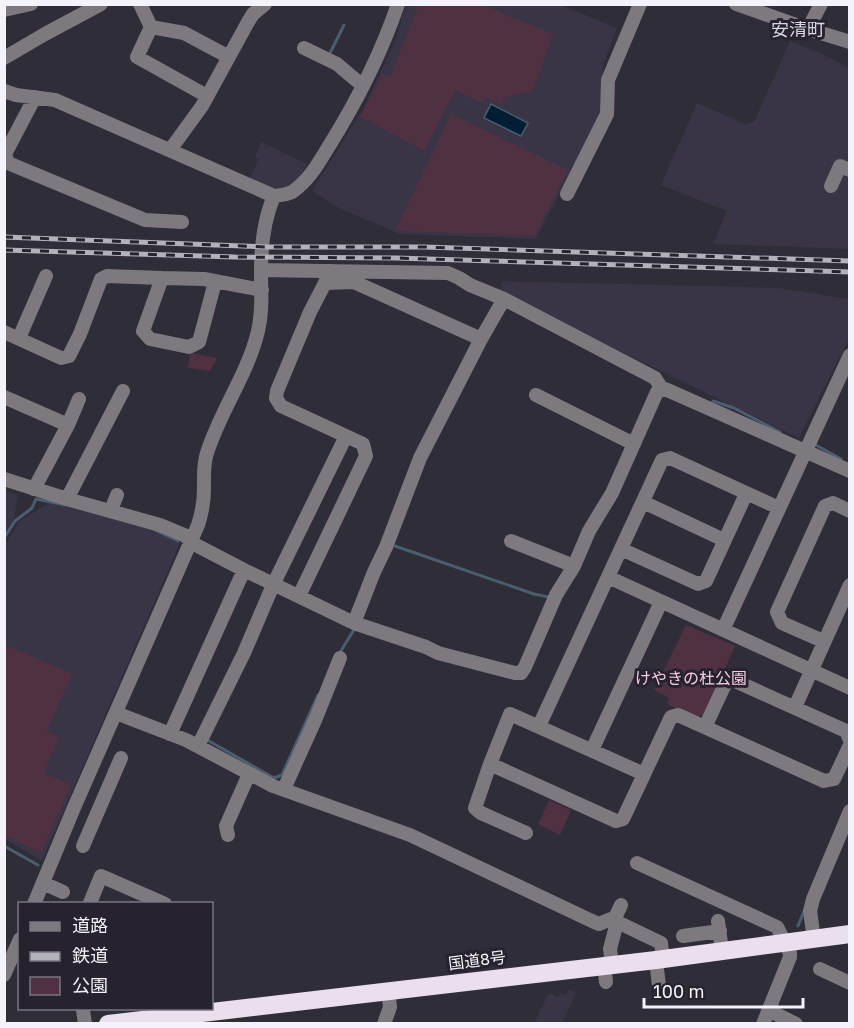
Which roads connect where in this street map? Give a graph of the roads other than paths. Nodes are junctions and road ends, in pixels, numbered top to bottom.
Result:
1 (31, 4) edge
2 (101, 4) edge
3 (140, 4) edge
4 (265, 4) edge
5 (398, 4) edge
6 (640, 4) edge
7 (736, 4) edge
8 (822, 4) edge
9 (4, 10) edge
10 (151, 27) junction
11 (808, 29) junction
12 (849, 42) edge
13 (304, 48) dead end
14 (229, 57) junction
15 (4, 58) edge
16 (363, 86) junction
17 (4, 91) edge
18 (207, 96) junction
19 (34, 97) junction
20 (170, 150) junction
21 (849, 170) edge
22 (831, 186) dead end
23 (567, 194) dead end
24 (274, 196) junction
25 (182, 222) dead end
26 (261, 270) junction
27 (46, 276) dead end
28 (327, 277) junction
29 (162, 278) junction
30 (214, 282) junction
31 (262, 290) junction
32 (504, 299) junction
33 (4, 332) edge
34 (19, 338) junction
35 (481, 339) junction
36 (849, 355) edge
37 (662, 389) junction
38 (123, 391) dead end
39 (536, 395) dead end
40 (4, 397) edge
41 (79, 399) dead end
42 (68, 425) junction
43 (346, 436) junction
44 (634, 444) junction
45 (805, 450) junction
46 (849, 471) edge
47 (4, 479) edge
48 (34, 489) junction
49 (746, 494) junction
50 (117, 495) dead end
51 (67, 499) junction
52 (643, 502) junction
53 (779, 508) junction
54 (111, 510) junction
55 (849, 511) edge
56 (724, 540) junction
57 (191, 541) junction
58 (511, 541) dead end
59 (621, 549) junction
60 (574, 566) junction
61 (244, 570) junction
62 (608, 578) junction
63 (273, 585) junction
64 (849, 585) edge
65 (298, 596) junction
66 (661, 602) junction
67 (354, 623) junction
68 (723, 630) junction
69 (824, 641) junction
70 (340, 658) dead end
71 (811, 670) junction
72 (849, 688) edge
73 (795, 707) junction
74 (116, 713) junction
75 (539, 726) junction
76 (705, 726) junction
77 (170, 734) junction
78 (849, 743) edge
79 (198, 746) junction
80 (592, 750) junction
81 (121, 758) dead end
82 (490, 764) junction
83 (249, 774) junction
84 (644, 774) junction
85 (286, 792) junction
86 (849, 811) edge
87 (71, 816) junction
88 (92, 826) junction
89 (526, 833) dead end
90 (228, 834) dead end
91 (83, 846) dead end
92 (637, 863) dead end
93 (43, 883) junction
94 (63, 892) dead end
95 (34, 902) edge
96 (90, 902) edge
97 (163, 902) edge
98 (621, 905) dead end
99 (616, 921) junction
100 (849, 934) edge
101 (683, 936) dead end
102 (813, 939) junction
103 (785, 942) junction
104 (14, 949) edge
105 (722, 951) junction
106 (659, 959) junction
107 (820, 969) dead end
108 (607, 971) junction
109 (4, 975) edge
110 (849, 984) edge
111 (659, 986) dead end
112 (388, 990) junction
113 (765, 1006) junction
114 (213, 1009) edge
115 (196, 1011) edge
116 (108, 1023) edge
117 (384, 1023) edge
118 (763, 1023) edge
119 (796, 1023) edge

1 - 9 street
2 - 15 street
3 - 10 street
4 - 14 street
5 - 16 street
6 - 23 street
7 - 11 street
8 - 11 street
10 - 14 street
10 - 18 street
11 - 12 street
13 - 16 street
14 - 18 street
16 - 24 street
17 - 19 street
18 - 20 street
19 - 20 street
19 - 25 street
20 - 24 street
21 - 22 street
24 - 26 street
26 - 28 street
26 - 31 street
27 - 34 street
28 - 32 street
28 - 35 street
28 - 43 street
29 - 30 street
29 - 30 street
29 - 34 street
30 - 31 street
31 - 57 street
32 - 35 street
32 - 37 street
33 - 34 street
35 - 67 street
36 - 45 street
37 - 44 street
37 - 45 street
38 - 51 street
39 - 44 street
40 - 42 street
41 - 42 street
42 - 48 street
43 - 63 street
43 - 65 street
44 - 60 street
45 - 46 street
45 - 53 street
47 - 48 street
48 - 51 street
49 - 52 street
49 - 53 street
49 - 56 street
50 - 54 street
51 - 54 street
52 - 56 street
52 - 59 street
53 - 68 street
54 - 57 street
55 - 69 street
56 - 59 street
57 - 61 street
57 - 74 street
58 - 60 street
59 - 62 street
60 - 67 street
61 - 63 street
61 - 77 street
62 - 66 street
62 - 75 street
63 - 65 street
63 - 79 street
64 - 69 street
65 - 67 street
66 - 68 street
66 - 80 street
68 - 71 street
69 - 71 street
70 - 85 street
71 - 72 street
71 - 73 street
73 - 76 street
73 - 78 street
74 - 77 street
74 - 87 street
75 - 80 street
75 - 82 street
76 - 78 street
76 - 84 street
77 - 79 street
79 - 83 street
80 - 84 street
81 - 88 street
82 - 84 street
82 - 89 street
83 - 85 street
83 - 90 street
85 - 99 street
86 - 102 street
87 - 88 street
87 - 93 street
88 - 91 street
92 - 103 street
93 - 94 street
93 - 95 street
96 - 97 street
98 - 99 street
99 - 106 street
99 - 108 street
100 - 102 highway, 国道8号
101 - 105 street
102 - 103 highway, 国道8号
103 - 105 highway, 国道8号
103 - 113 street
104 - 109 street
105 - 106 highway, 国道8号
106 - 108 highway, 国道8号
106 - 111 street
107 - 110 street
108 - 112 highway, 国道8号
112 - 114 highway, 国道8号
112 - 117 street
113 - 118 street
113 - 119 street
115 - 116 highway, 国道8号

